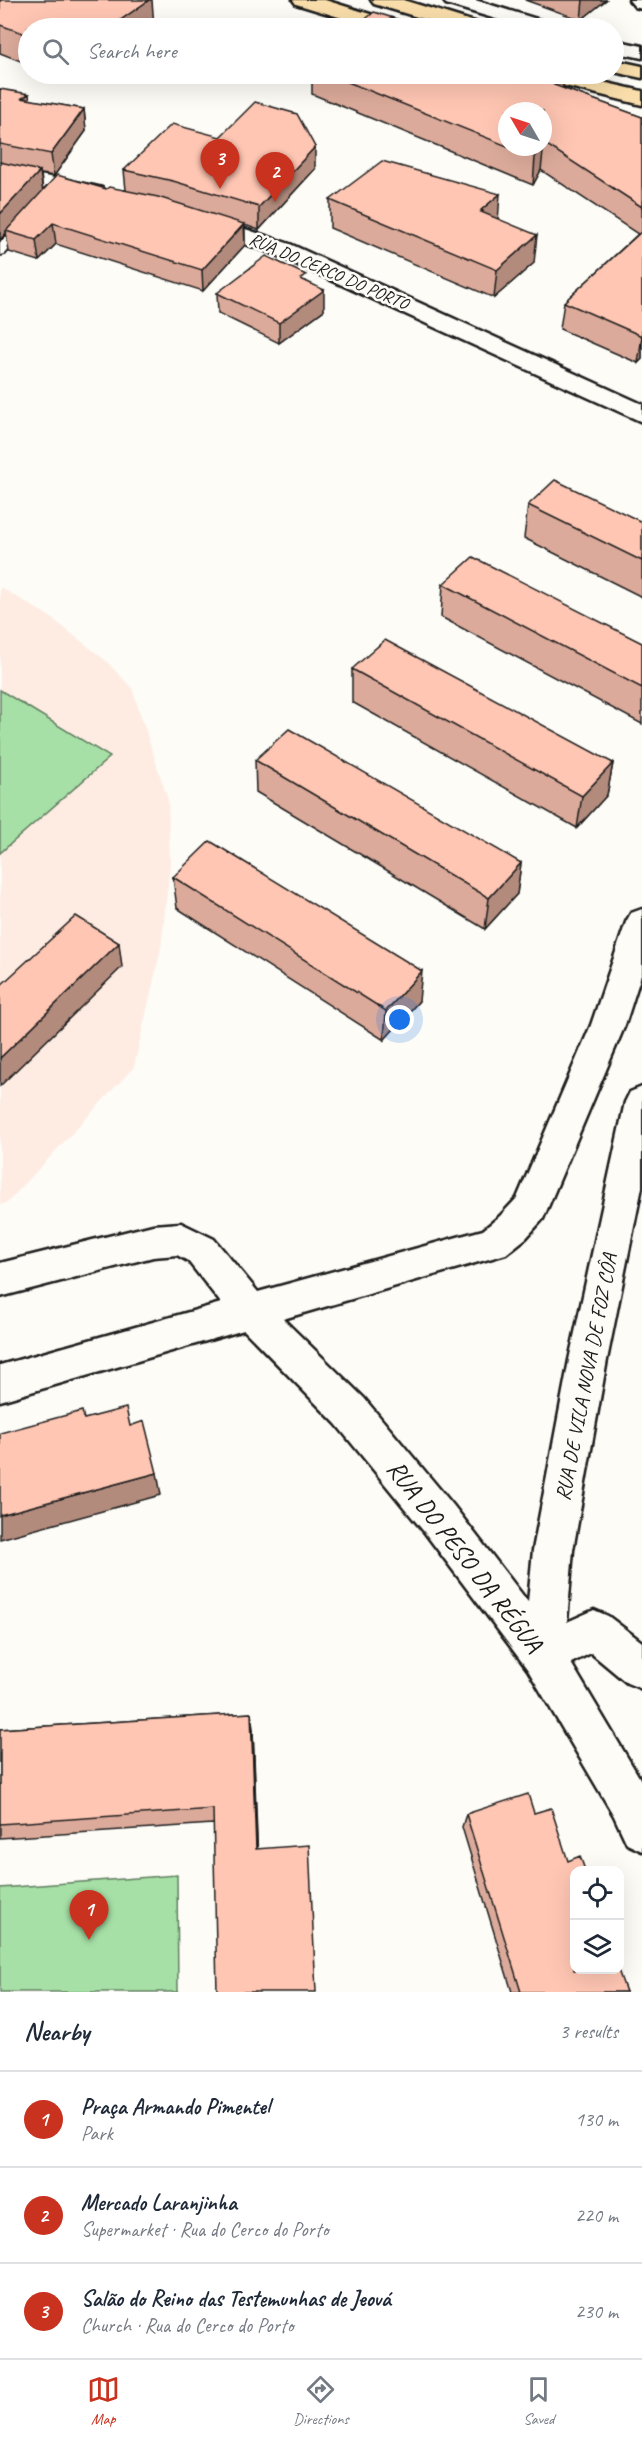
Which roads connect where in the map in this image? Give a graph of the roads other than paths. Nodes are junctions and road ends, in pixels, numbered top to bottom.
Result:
1 (303, 0) edge
2 (381, 0) edge
3 (453, 0) edge
4 (362, 18) edge
5 (441, 18) edge
6 (513, 18) edge
7 (624, 48) edge
8 (642, 52) edge
9 (624, 68) edge
10 (642, 72) edge
11 (549, 84) edge
12 (568, 84) edge
13 (642, 98) edge
14 (612, 113) edge
15 (0, 174) edge
16 (115, 197) edge
17 (177, 213) edge
18 (29, 218) edge
19 (0, 251) edge
20 (642, 414) edge
21 (642, 922) edge
22 (642, 1102) edge
23 (0, 1280) edge
24 (251, 1312) junction
25 (0, 1383) edge
26 (543, 1655) junction
27 (642, 1668) edge
28 (642, 1829) edge

1 - 4 main road
2 - 5 main road
3 - 6 street
7 - 8 street
9 - 10 main road
11 - 14 main road
12 - 13 main road
15 - 16 street
17 - 20 street, RUA DO CERCO DO PORTO
18 - 19 lane
21 - 24 street
22 - 26 street, RUA DE VILA NOVA DE FOZ CÔA
23 - 24 street, RUA DO PESO DA RÉGUA
24 - 25 street
24 - 26 street, RUA DO PESO DA RÉGUA
26 - 27 street
26 - 28 street, RUA DO PESO DA RÉGUA

